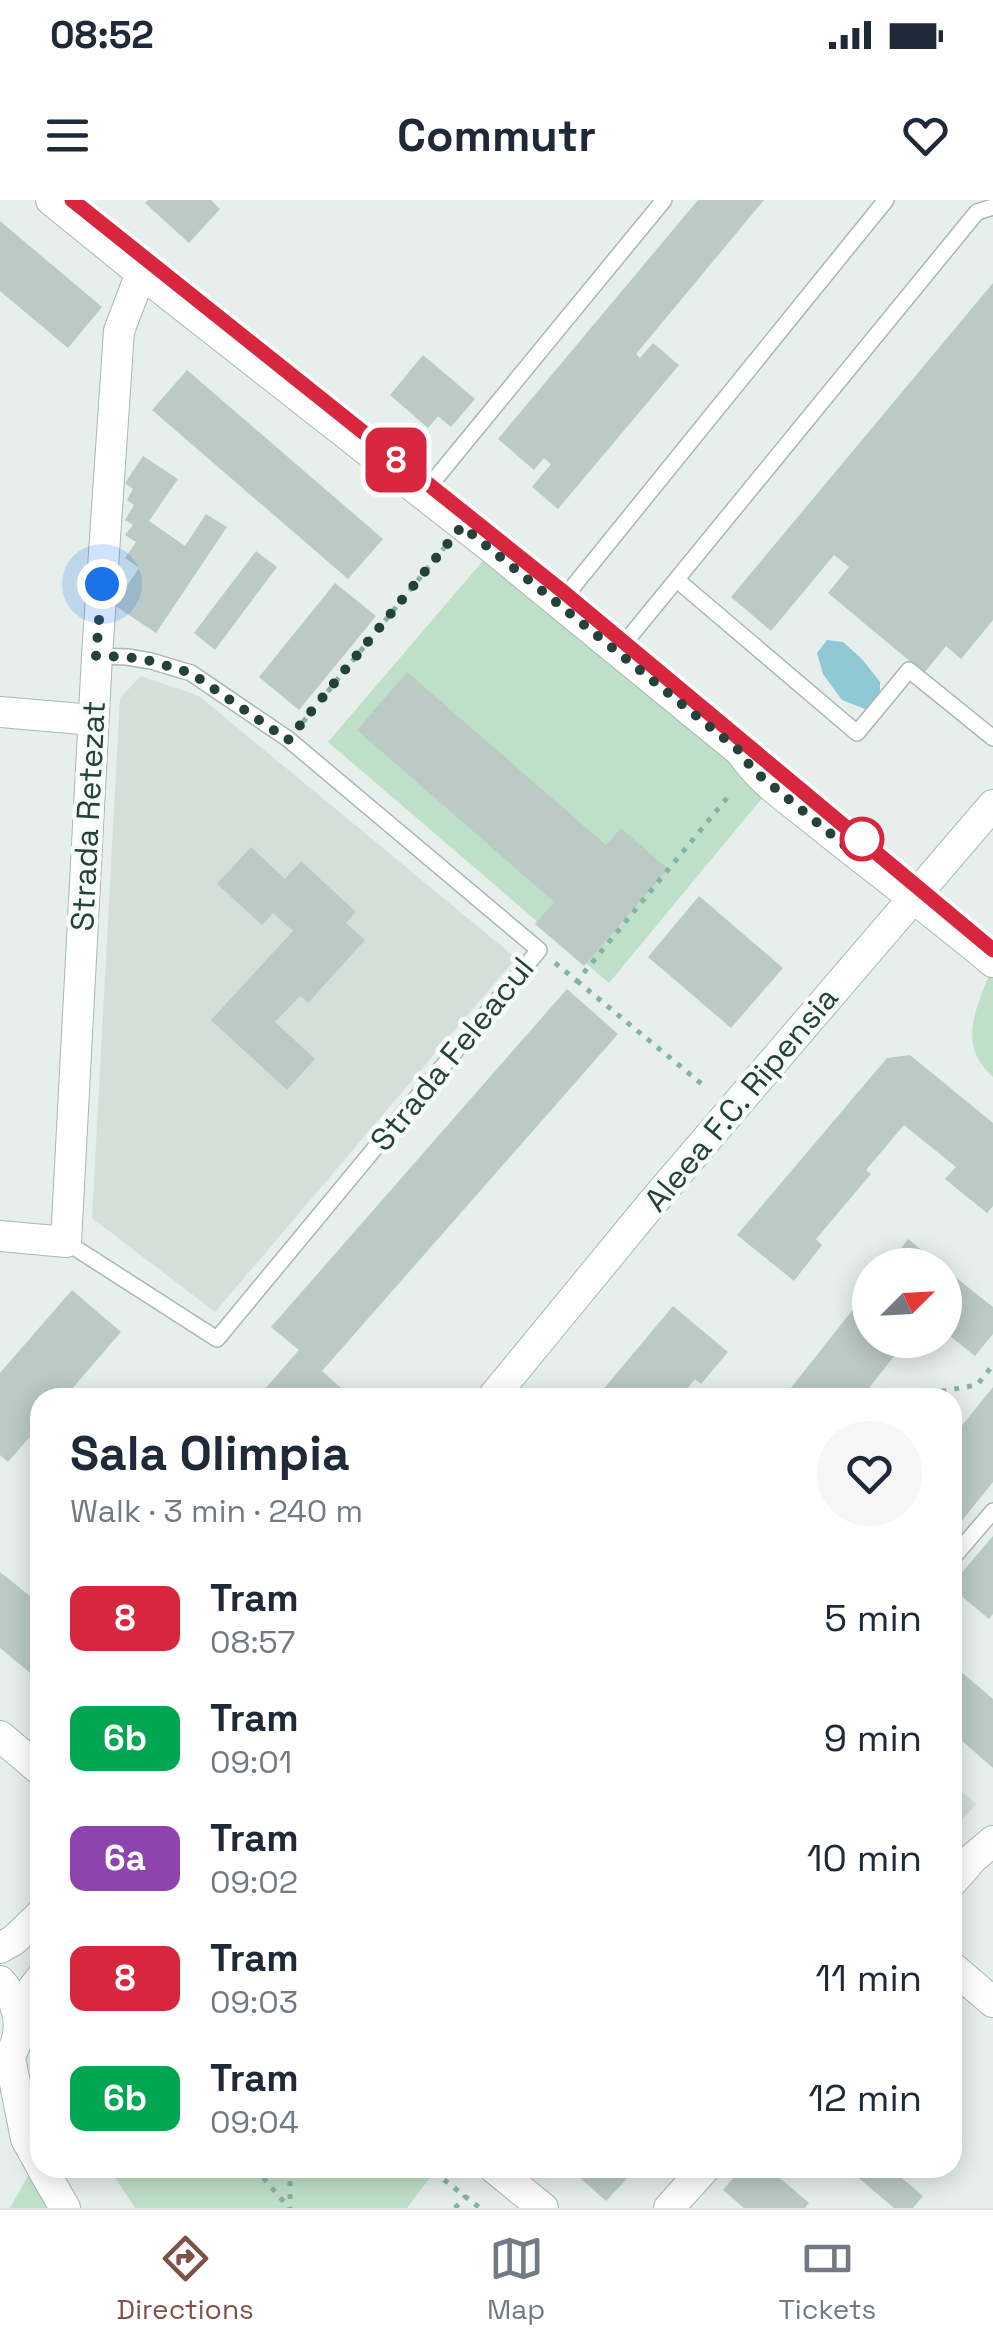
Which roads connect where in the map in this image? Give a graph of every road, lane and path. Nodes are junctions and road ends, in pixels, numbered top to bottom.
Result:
1 (51, 200) edge
2 (664, 200) edge
3 (886, 200) edge
4 (993, 207) edge
5 (141, 274) junction
6 (422, 494) junction
7 (462, 526) junction
8 (676, 580) junction
9 (559, 604) junction
10 (618, 652) junction
11 (96, 656) junction
12 (0, 712) edge
13 (93, 720) junction
14 (993, 738) edge
15 (288, 740) junction
16 (731, 792) dead end
17 (993, 805) edge
18 (913, 898) junction
19 (538, 950) junction
20 (993, 962) edge
21 (577, 981) junction
22 (703, 1084) dead end
23 (0, 1236) edge
24 (66, 1242) junction
25 (993, 1365) edge
26 (500, 1388) edge
27 (959, 1388) edge
28 (993, 1511) edge
29 (962, 1547) edge
30 (0, 1736) edge
31 (30, 1762) edge
32 (993, 1841) edge
33 (962, 1871) edge
34 (30, 1925) edge
35 (0, 1948) edge
36 (962, 1976) edge
37 (0, 1981) edge
38 (30, 1992) edge
39 (993, 2002) edge
40 (18, 2008) junction
41 (5, 2063) edge
42 (0, 2119) edge
43 (30, 2139) edge
44 (30, 2151) edge
45 (48, 2178) edge
46 (263, 2178) edge
47 (290, 2178) edge
48 (442, 2178) edge
49 (506, 2178) edge
50 (692, 2178) edge
51 (466, 2196) junction
52 (66, 2208) edge
53 (290, 2208) edge
54 (455, 2208) edge
55 (480, 2208) edge
56 (542, 2208) edge
57 (669, 2208) edge

1 - 5 street
2 - 6 lane
3 - 9 lane
4 - 8 lane
5 - 6 street
5 - 11 street, Strada Retezat
6 - 7 street
7 - 9 street
7 - 15 path
8 - 10 lane
8 - 14 lane
9 - 10 street
10 - 18 street
11 - 13 street, Strada Retezat
11 - 15 lane, Strada Feleacul
12 - 13 street
13 - 24 street, Strada Retezat
15 - 19 lane, Strada Feleacul
16 - 21 path
17 - 18 street, Aleea F.C. Ripensia
18 - 20 street
18 - 26 street, Aleea F.C. Ripensia
19 - 21 path
19 - 24 lane, Strada Feleacul
21 - 22 path
23 - 24 street, Strada Feleacul
25 - 27 path
28 - 29 lane
30 - 31 street
32 - 33 street
34 - 35 street
36 - 39 street
37 - 40 street
38 - 40 street
40 - 41 street
41 - 43 street
42 - 44 street
45 - 52 street
46 - 53 path
47 - 53 path
48 - 51 path
49 - 56 street
50 - 57 street
51 - 54 path
51 - 55 path

